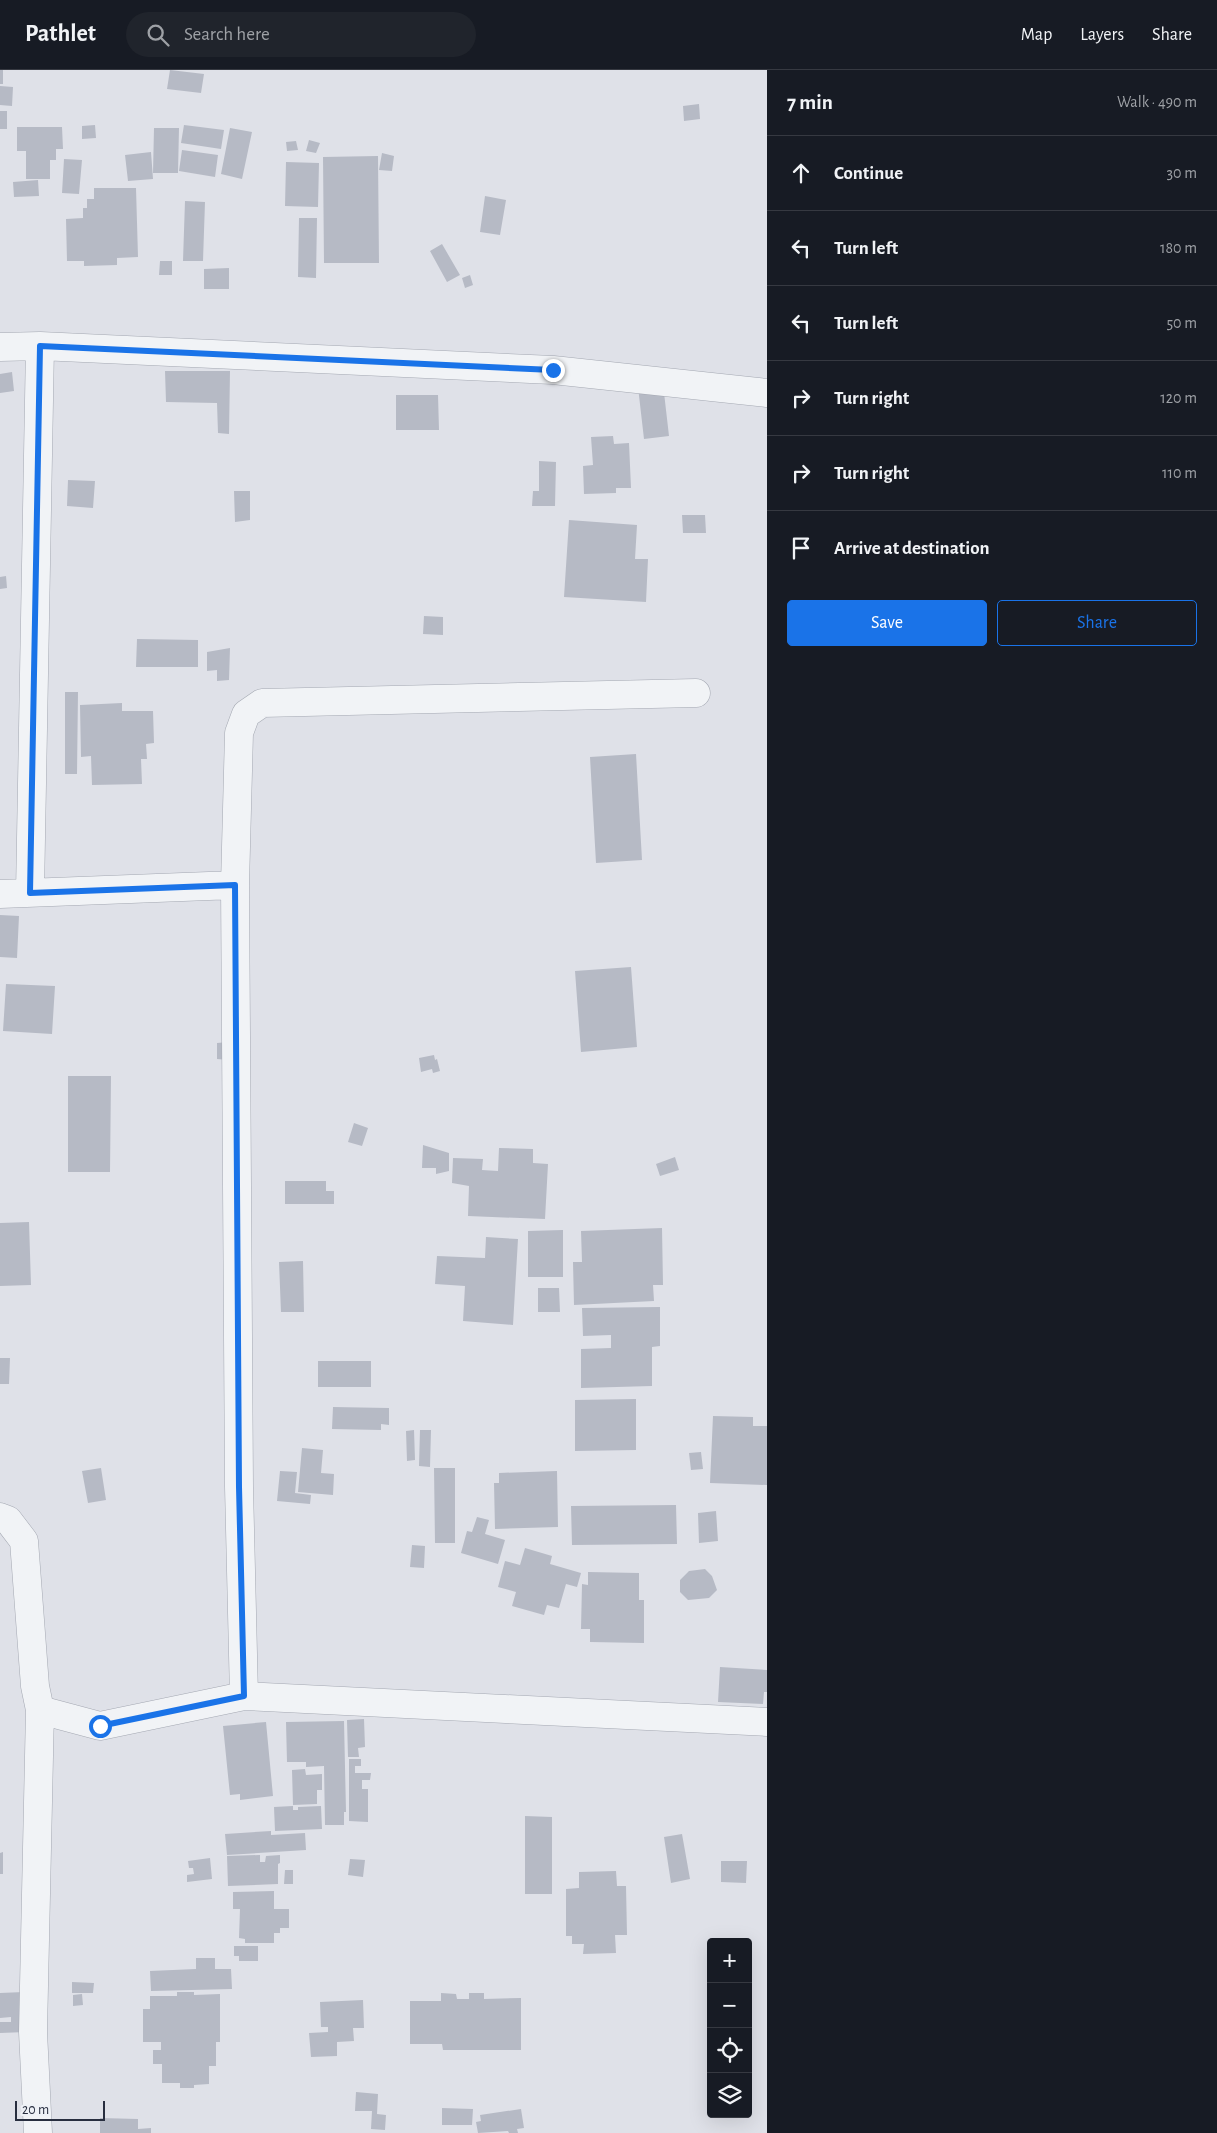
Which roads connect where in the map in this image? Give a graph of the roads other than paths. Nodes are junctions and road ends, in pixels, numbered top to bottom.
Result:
1 (40, 346) junction
2 (0, 347) edge
3 (767, 393) edge
4 (696, 693) dead end
5 (235, 885) junction
6 (30, 893) junction
7 (0, 894) edge
8 (0, 1517) edge
9 (244, 1696) junction
10 (40, 1710) junction
11 (767, 1722) edge
12 (38, 2133) edge

1 - 2 street
1 - 3 street
1 - 6 street
4 - 5 street
5 - 6 street
5 - 9 street
6 - 7 street
8 - 10 street
9 - 10 street
9 - 11 street
10 - 12 street

